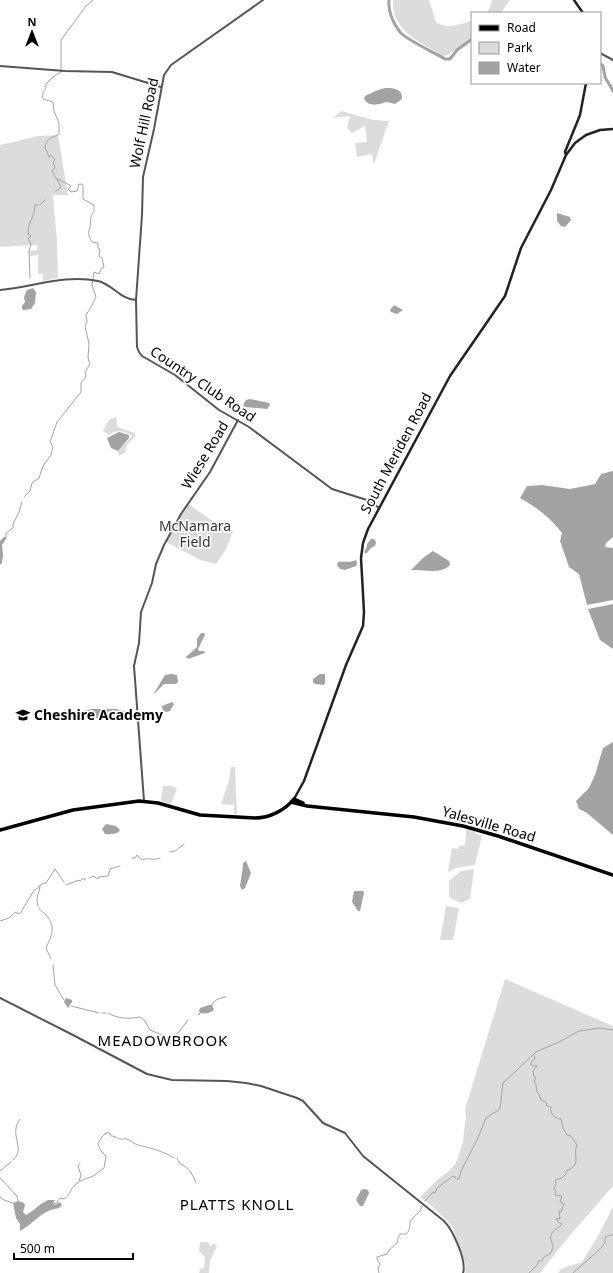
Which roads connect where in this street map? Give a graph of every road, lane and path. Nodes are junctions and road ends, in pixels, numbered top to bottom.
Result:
1 (264, 0) edge
2 (574, 0) edge
3 (582, 12) edge
4 (601, 54) edge
5 (613, 60) edge
6 (0, 66) edge
7 (586, 84) edge
8 (161, 87) junction
9 (613, 128) edge
10 (566, 155) junction
11 (0, 290) edge
12 (136, 300) junction
13 (238, 420) junction
14 (379, 508) junction
15 (144, 801) junction
16 (293, 801) junction
17 (0, 830) edge
18 (613, 875) edge
19 (0, 998) edge
20 (463, 1273) edge

1 - 8 street, Wolf Hill Road
2 - 3 main road
4 - 5 street
6 - 8 street
7 - 10 main road
8 - 12 street, Wolf Hill Road
9 - 10 main road, South Meriden Road
10 - 14 main road, South Meriden Road
11 - 12 street
12 - 13 street, Country Club Road
13 - 14 street, Country Club Road
13 - 15 street, Wiese Road
14 - 16 main road, South Meriden Road
15 - 16 main road, South Meriden Road
15 - 17 main road
16 - 18 main road, Yalesville Road
19 - 20 street

